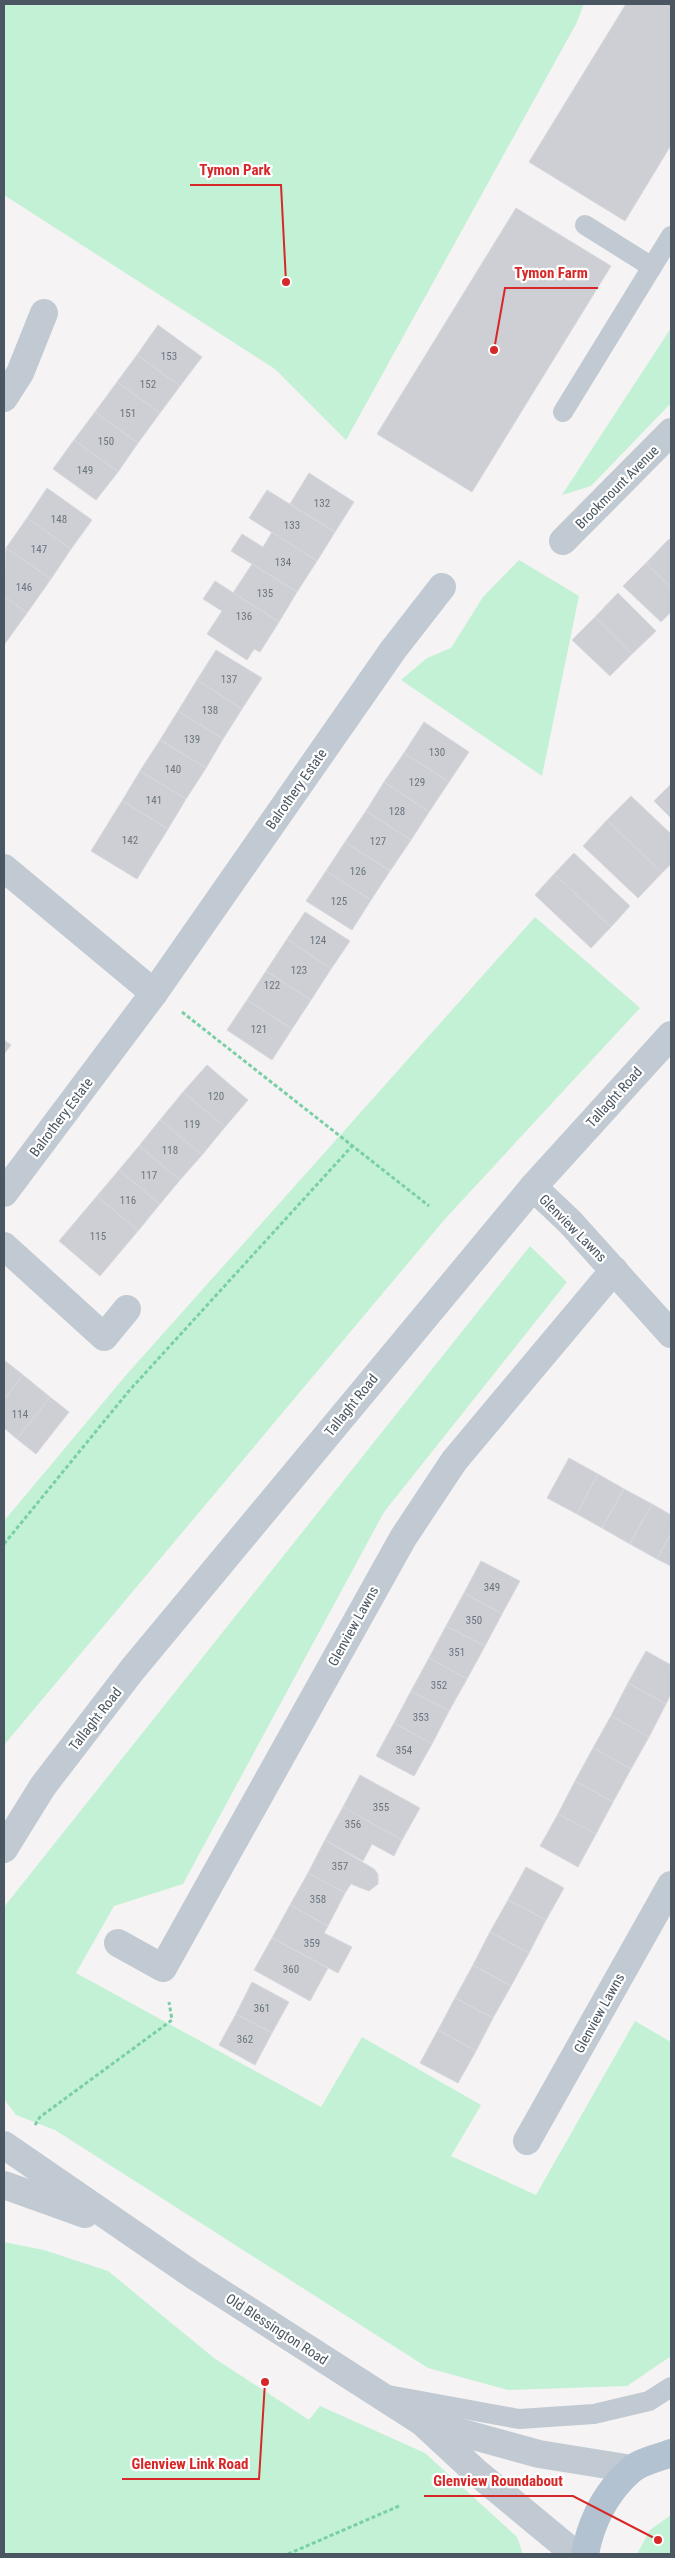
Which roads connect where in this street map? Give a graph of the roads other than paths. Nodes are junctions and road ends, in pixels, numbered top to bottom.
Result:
1 (585, 225) dead end
2 (671, 236) edge
3 (652, 267) junction
4 (44, 313) dead end
5 (4, 398) edge
6 (563, 412) dead end
7 (671, 432) edge
8 (563, 541) dead end
9 (442, 587) dead end
10 (4, 868) edge
11 (154, 993) junction
12 (671, 1035) edge
13 (532, 1187) junction
14 (4, 1193) edge
15 (4, 1246) edge
16 (614, 1270) junction
17 (127, 1309) dead end
18 (671, 1334) edge
19 (43, 1786) junction
20 (4, 1821) edge
21 (4, 1849) edge
22 (671, 1885) edge
23 (118, 1943) dead end
24 (527, 2141) dead end
25 (4, 2145) edge
26 (4, 2186) edge
27 (132, 2234) junction
28 (671, 2387) edge
29 (376, 2393) junction
30 (422, 2422) junction
31 (671, 2453) edge
32 (632, 2468) junction
33 (575, 2554) edge
34 (585, 2554) edge

1 - 3 lane
2 - 3 lane
3 - 6 lane
4 - 5 street
7 - 8 street, Brookmount Avenue
9 - 11 street, Balrothery Estate
10 - 11 street
11 - 14 street, Balrothery Estate
12 - 13 street, Tallaght Road
13 - 16 street, Glenview Lawns
13 - 19 street, Tallaght Road
15 - 17 street
16 - 18 street, Glenview Lawns
16 - 23 street, Glenview Lawns
19 - 20 street, Tallaght Road
19 - 21 street, Tallaght Road
22 - 24 street, Glenview Lawns
25 - 27 street, Old Blessington Road
26 - 27 street, Old Blessington Road
27 - 29 street, Old Blessington Road
28 - 29 lane
29 - 30 street, Old Blessington Road
30 - 32 street, Old Blessington Road
30 - 33 street, Old Blessington Road
31 - 32 main road
32 - 34 main road

